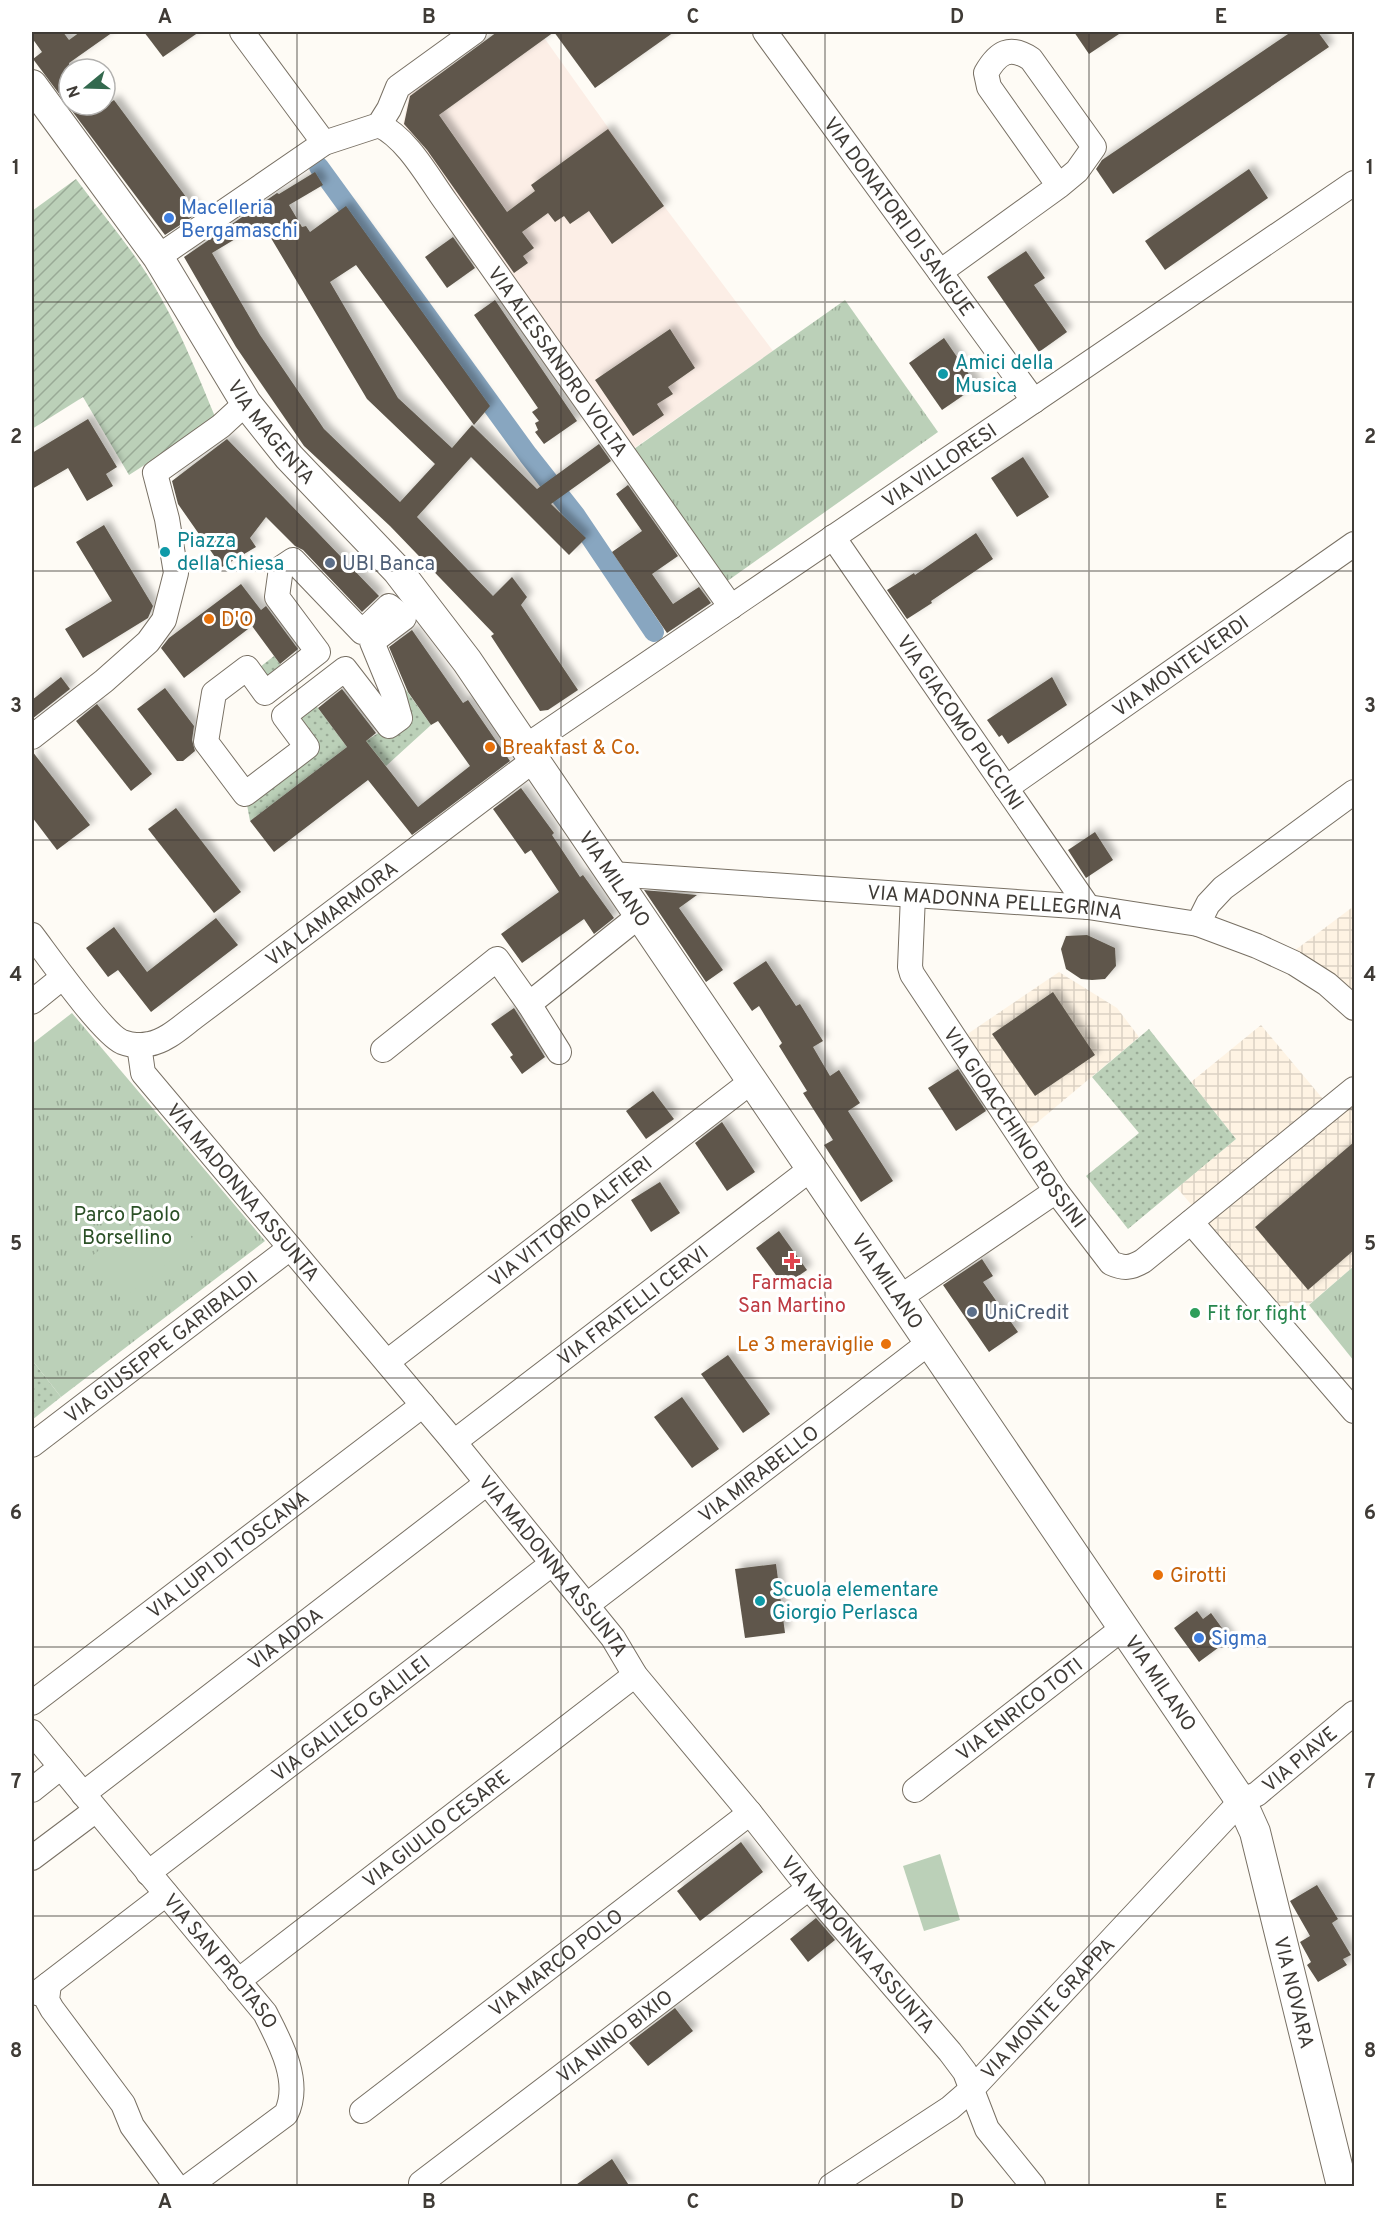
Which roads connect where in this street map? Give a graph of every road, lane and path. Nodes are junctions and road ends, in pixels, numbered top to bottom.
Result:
1 (242, 32) edge
2 (474, 32) edge
3 (765, 32) edge
4 (32, 86) edge
5 (379, 125) junction
6 (324, 143) junction
7 (1354, 183) edge
8 (1059, 186) junction
9 (158, 257) junction
10 (940, 272) junction
11 (1034, 401) junction
12 (246, 403) junction
13 (833, 537) junction
14 (1354, 544) edge
15 (731, 607) junction
16 (284, 716) joint
17 (32, 737) edge
18 (530, 753) junction
19 (1006, 788) junction
20 (1354, 792) edge
21 (612, 874) junction
22 (913, 895) junction
23 (1088, 907) junction
24 (639, 916) junction
25 (1198, 924) junction
26 (32, 935) edge
27 (63, 977) junction
28 (32, 1002) edge
29 (529, 1004) junction
30 (1354, 1008) edge
31 (129, 1043) junction
32 (383, 1050) dead end
33 (559, 1052) dead end
34 (752, 1081) junction
35 (1354, 1089) edge
36 (812, 1168) junction
37 (1056, 1191) junction
38 (1191, 1222) junction
39 (290, 1248) junction
40 (899, 1298) junction
41 (930, 1342) junction
42 (387, 1362) junction
43 (423, 1405) junction
44 (1354, 1411) edge
45 (454, 1442) junction
46 (32, 1445) edge
47 (488, 1483) junction
48 (553, 1563) junction
49 (587, 1605) junction
50 (1123, 1628) junction
51 (635, 1675) junction
52 (32, 1703) edge
53 (1354, 1713) edge
54 (32, 1732) edge
55 (61, 1767) junction
56 (32, 1790) edge
57 (915, 1790) dead end
58 (1241, 1801) junction
59 (89, 1802) junction
60 (750, 1813) junction
61 (32, 1858) edge
62 (148, 1873) junction
63 (809, 1888) junction
64 (166, 1894) junction
65 (238, 1980) junction
66 (40, 1990) edge
67 (973, 2088) junction
68 (362, 2110) dead end
69 (421, 2183) dead end
70 (176, 2187) edge
71 (189, 2187) edge
72 (831, 2187) edge
73 (1033, 2187) edge
74 (1342, 2187) edge

1 - 6 street
2 - 5 street
3 - 10 street, VIA DONATORI DI SANGUE
4 - 9 main road, VIA MAGENTA
5 - 6 street
5 - 15 street, VIA ALESSANDRO VOLTA
6 - 9 street
7 - 11 street, VIA VILLORESI
8 - 8 street
8 - 10 street
9 - 12 main road, VIA MAGENTA
10 - 11 street, VIA DONATORI DI SANGUE
11 - 13 street, VIA VILLORESI
12 - 17 street
12 - 18 main road, VIA MAGENTA
13 - 15 street, VIA VILLORESI
13 - 19 street, VIA GIACOMO PUCCINI
14 - 19 street, VIA MONTEVERDI
15 - 18 street, VIA VILLORESI
16 - 16 street
18 - 21 main road, VIA MILANO
18 - 31 street, VIA LAMARMORA
19 - 23 street, VIA GIACOMO PUCCINI
20 - 25 street
21 - 22 street, VIA MADONNA PELLEGRINA
21 - 24 main road, VIA MILANO
22 - 23 street, VIA MADONNA PELLEGRINA
22 - 37 street, VIA GIOACCHINO ROSSINI
23 - 25 street, VIA MADONNA PELLEGRINA
24 - 29 street
24 - 34 main road, VIA MILANO
25 - 30 street, VIA MADONNA PELLEGRINA
26 - 27 street
27 - 28 street
27 - 31 street
29 - 32 street
29 - 33 street
31 - 39 street, VIA MADONNA ASSUNTA
34 - 36 main road, VIA MILANO
34 - 42 street, VIA VITTORIO ALFIERI
35 - 38 street, VIA GIOACCHINO ROSSINI
36 - 40 main road, VIA MILANO
36 - 45 street, VIA FRATELLI CERVI
37 - 38 street, VIA GIOACCHINO ROSSINI
37 - 40 street
38 - 44 street
39 - 42 street, VIA MADONNA ASSUNTA
39 - 46 street, VIA GIUSEPPE GARIBALDI
40 - 41 main road, VIA MILANO
41 - 49 street, VIA MIRABELLO
41 - 50 main road, VIA MILANO
42 - 43 street, VIA MADONNA ASSUNTA
43 - 45 street, VIA MADONNA ASSUNTA
43 - 52 street, VIA LUPI DI TOSCANA
45 - 47 street, VIA MADONNA ASSUNTA
47 - 48 street, VIA MADONNA ASSUNTA
47 - 59 street, VIA ADDA
48 - 49 street, VIA MADONNA ASSUNTA
48 - 62 street, VIA GALILEO GALILEI
49 - 51 street, VIA MADONNA ASSUNTA
50 - 57 street, VIA ENRICO TOTI
50 - 58 main road, VIA MILANO
51 - 60 street, VIA MADONNA ASSUNTA
51 - 65 street, VIA GIULIO CESARE
53 - 58 street, VIA PIAVE
54 - 55 street, VIA SAN PROTASO
55 - 56 street
55 - 59 street, VIA SAN PROTASO
58 - 67 street, VIA MONTE GRAPPA
58 - 74 main road, VIA NOVARA
59 - 61 street, VIA ADDA
59 - 62 street, VIA SAN PROTASO
60 - 63 street, VIA MADONNA ASSUNTA
60 - 68 street, VIA MARCO POLO
62 - 64 street, VIA SAN PROTASO
63 - 67 street, VIA MADONNA ASSUNTA
63 - 69 street, VIA NINO BIXIO
64 - 65 street, VIA SAN PROTASO
64 - 66 street
65 - 71 street, VIA SAN PROTASO
66 - 70 street
67 - 72 street, VIA MONTE GRAPPA
67 - 73 street, VIA MADONNA ASSUNTA

